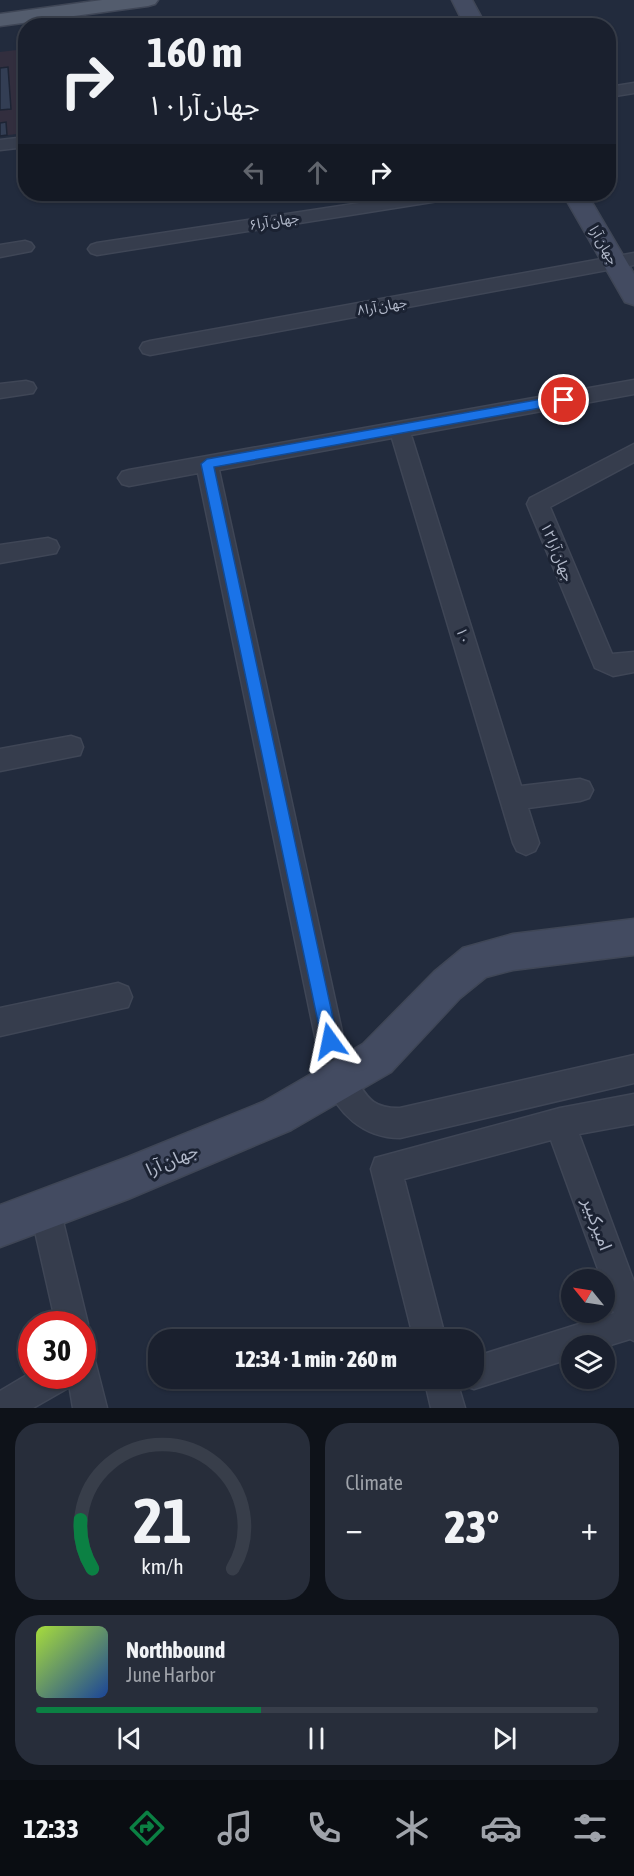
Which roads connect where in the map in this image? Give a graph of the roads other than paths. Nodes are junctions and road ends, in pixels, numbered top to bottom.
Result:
1 (148, 0) edge
2 (462, 0) edge
3 (472, 18) edge
4 (0, 20) edge
5 (634, 88) edge
6 (616, 91) edge
7 (18, 143) edge
8 (0, 145) edge
9 (405, 201) edge
10 (580, 201) edge
11 (25, 247) dead end
12 (97, 249) dead end
13 (0, 251) edge
14 (624, 261) edge
15 (634, 296) edge
16 (150, 348) dead end
17 (634, 387) edge
18 (26, 388) dead end
19 (0, 391) edge
20 (399, 428) junction
21 (634, 452) edge
22 (207, 464) junction
23 (129, 478) dead end
24 (48, 546) dead end
25 (0, 554) edge
26 (634, 662) edge
27 (71, 747) dead end
28 (0, 760) edge
29 (580, 790) dead end
30 (512, 800) junction
31 (526, 843) dead end
32 (634, 937) edge
33 (118, 997) dead end
34 (0, 1022) edge
35 (330, 1041) dead end
36 (634, 1069) edge
37 (338, 1080) junction
38 (634, 1109) edge
39 (561, 1123) junction
40 (45, 1209) junction
41 (0, 1226) edge
42 (69, 1311) edge
43 (634, 1323) edge
44 (427, 1329) edge
45 (484, 1370) edge
46 (34, 1389) edge
47 (86, 1389) edge
48 (2, 1408) edge
49 (90, 1408) edge

1 - 4 main road
2 - 3 street
5 - 6 street
7 - 8 street
9 - 12 street, جهان آرا۶
10 - 14 street, جهان آرا
11 - 13 street
14 - 15 street, جهان آرا
14 - 16 street, جهان آرا۸
17 - 20 street
18 - 19 street
20 - 22 street
20 - 30 street, ۱۰
21 - 26 street, جهان آرا۱۲
22 - 23 street
22 - 35 street
24 - 25 street
27 - 28 street
29 - 30 street
30 - 31 street, ۱۰
32 - 37 street, جهان آرا
33 - 34 street
36 - 37 street
37 - 40 street, جهان آرا
38 - 39 street
39 - 43 street, امیرکبیر
39 - 44 street
40 - 41 street, جهان آرا
40 - 42 street
43 - 45 street
46 - 48 street
47 - 49 street

